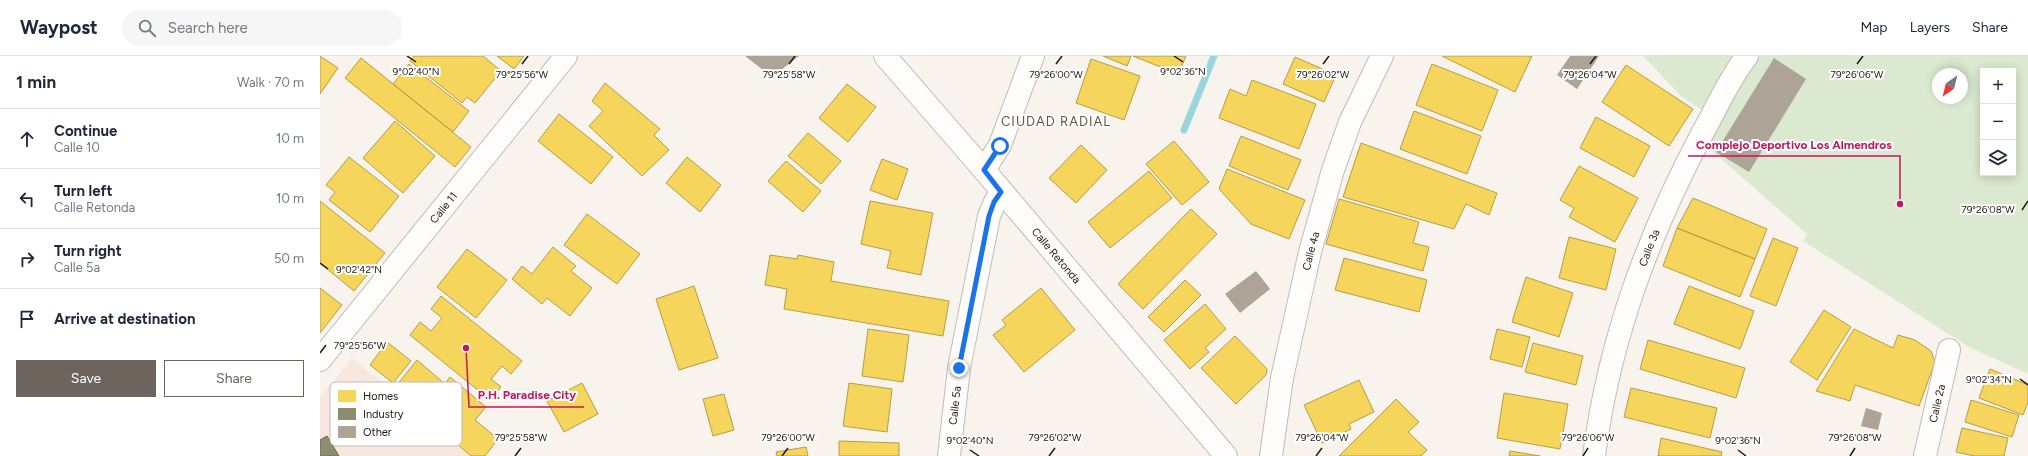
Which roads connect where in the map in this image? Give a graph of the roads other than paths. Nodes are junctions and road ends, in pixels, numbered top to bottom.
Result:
1 (566, 56) edge
2 (885, 56) edge
3 (1033, 56) edge
4 (1382, 56) edge
5 (1747, 56) edge
6 (984, 170) junction
7 (1001, 192) junction
8 (1949, 350) dead end
9 (320, 360) edge
10 (949, 456) edge
11 (1226, 456) edge
12 (1271, 456) edge
13 (1594, 456) edge
14 (1925, 456) edge

1 - 9 street, Calle 11
2 - 6 street, Calle Retonda
3 - 6 street
4 - 12 street, Calle 4a
5 - 13 street, Calle 3a
6 - 7 street, Calle Retonda
7 - 10 street, Calle 5a
7 - 11 street, Calle Retonda
8 - 14 street, Calle 2a

